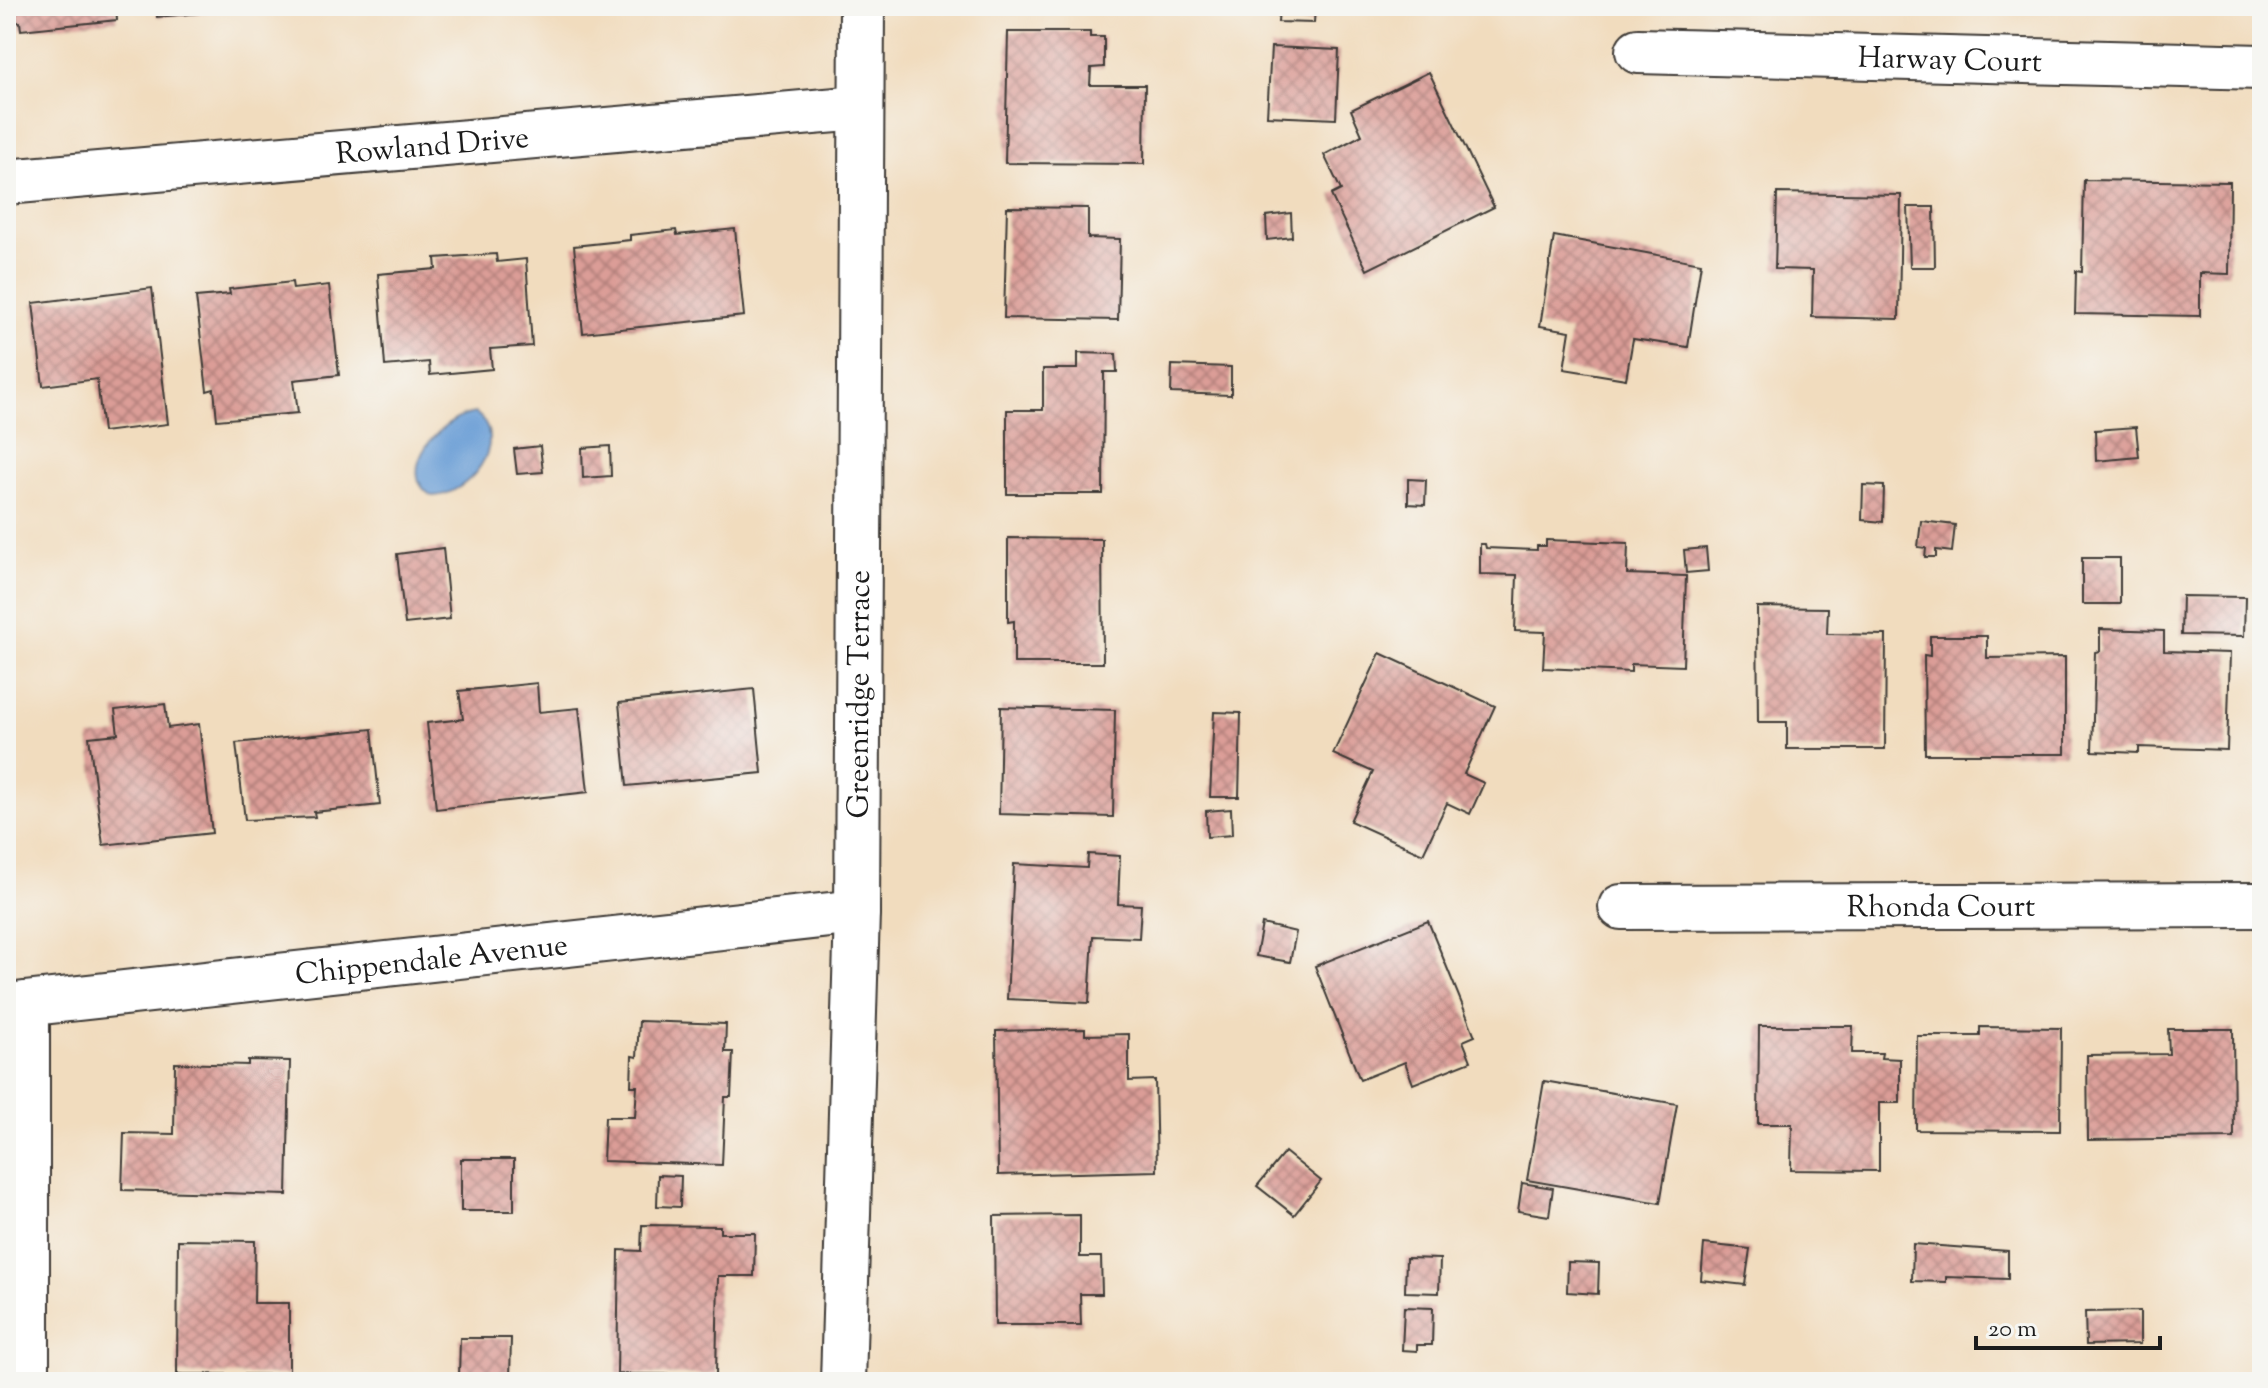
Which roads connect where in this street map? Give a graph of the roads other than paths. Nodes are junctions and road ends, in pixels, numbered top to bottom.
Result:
1 (862, 6) edge
2 (1638, 51) dead end
3 (2262, 67) edge
4 (860, 108) junction
5 (6, 182) edge
6 (2262, 905) edge
7 (1621, 907) dead end
8 (857, 912) junction
9 (17, 1005) edge
10 (27, 1382) edge
11 (843, 1382) edge

1 - 4 street, Greenridge Terrace
2 - 3 street, Harway Court
4 - 5 street, Rowland Drive
4 - 8 street, Greenridge Terrace
6 - 7 street, Rhonda Court
8 - 9 street, Chippendale Avenue
8 - 11 street, Greenridge Terrace
9 - 10 street

